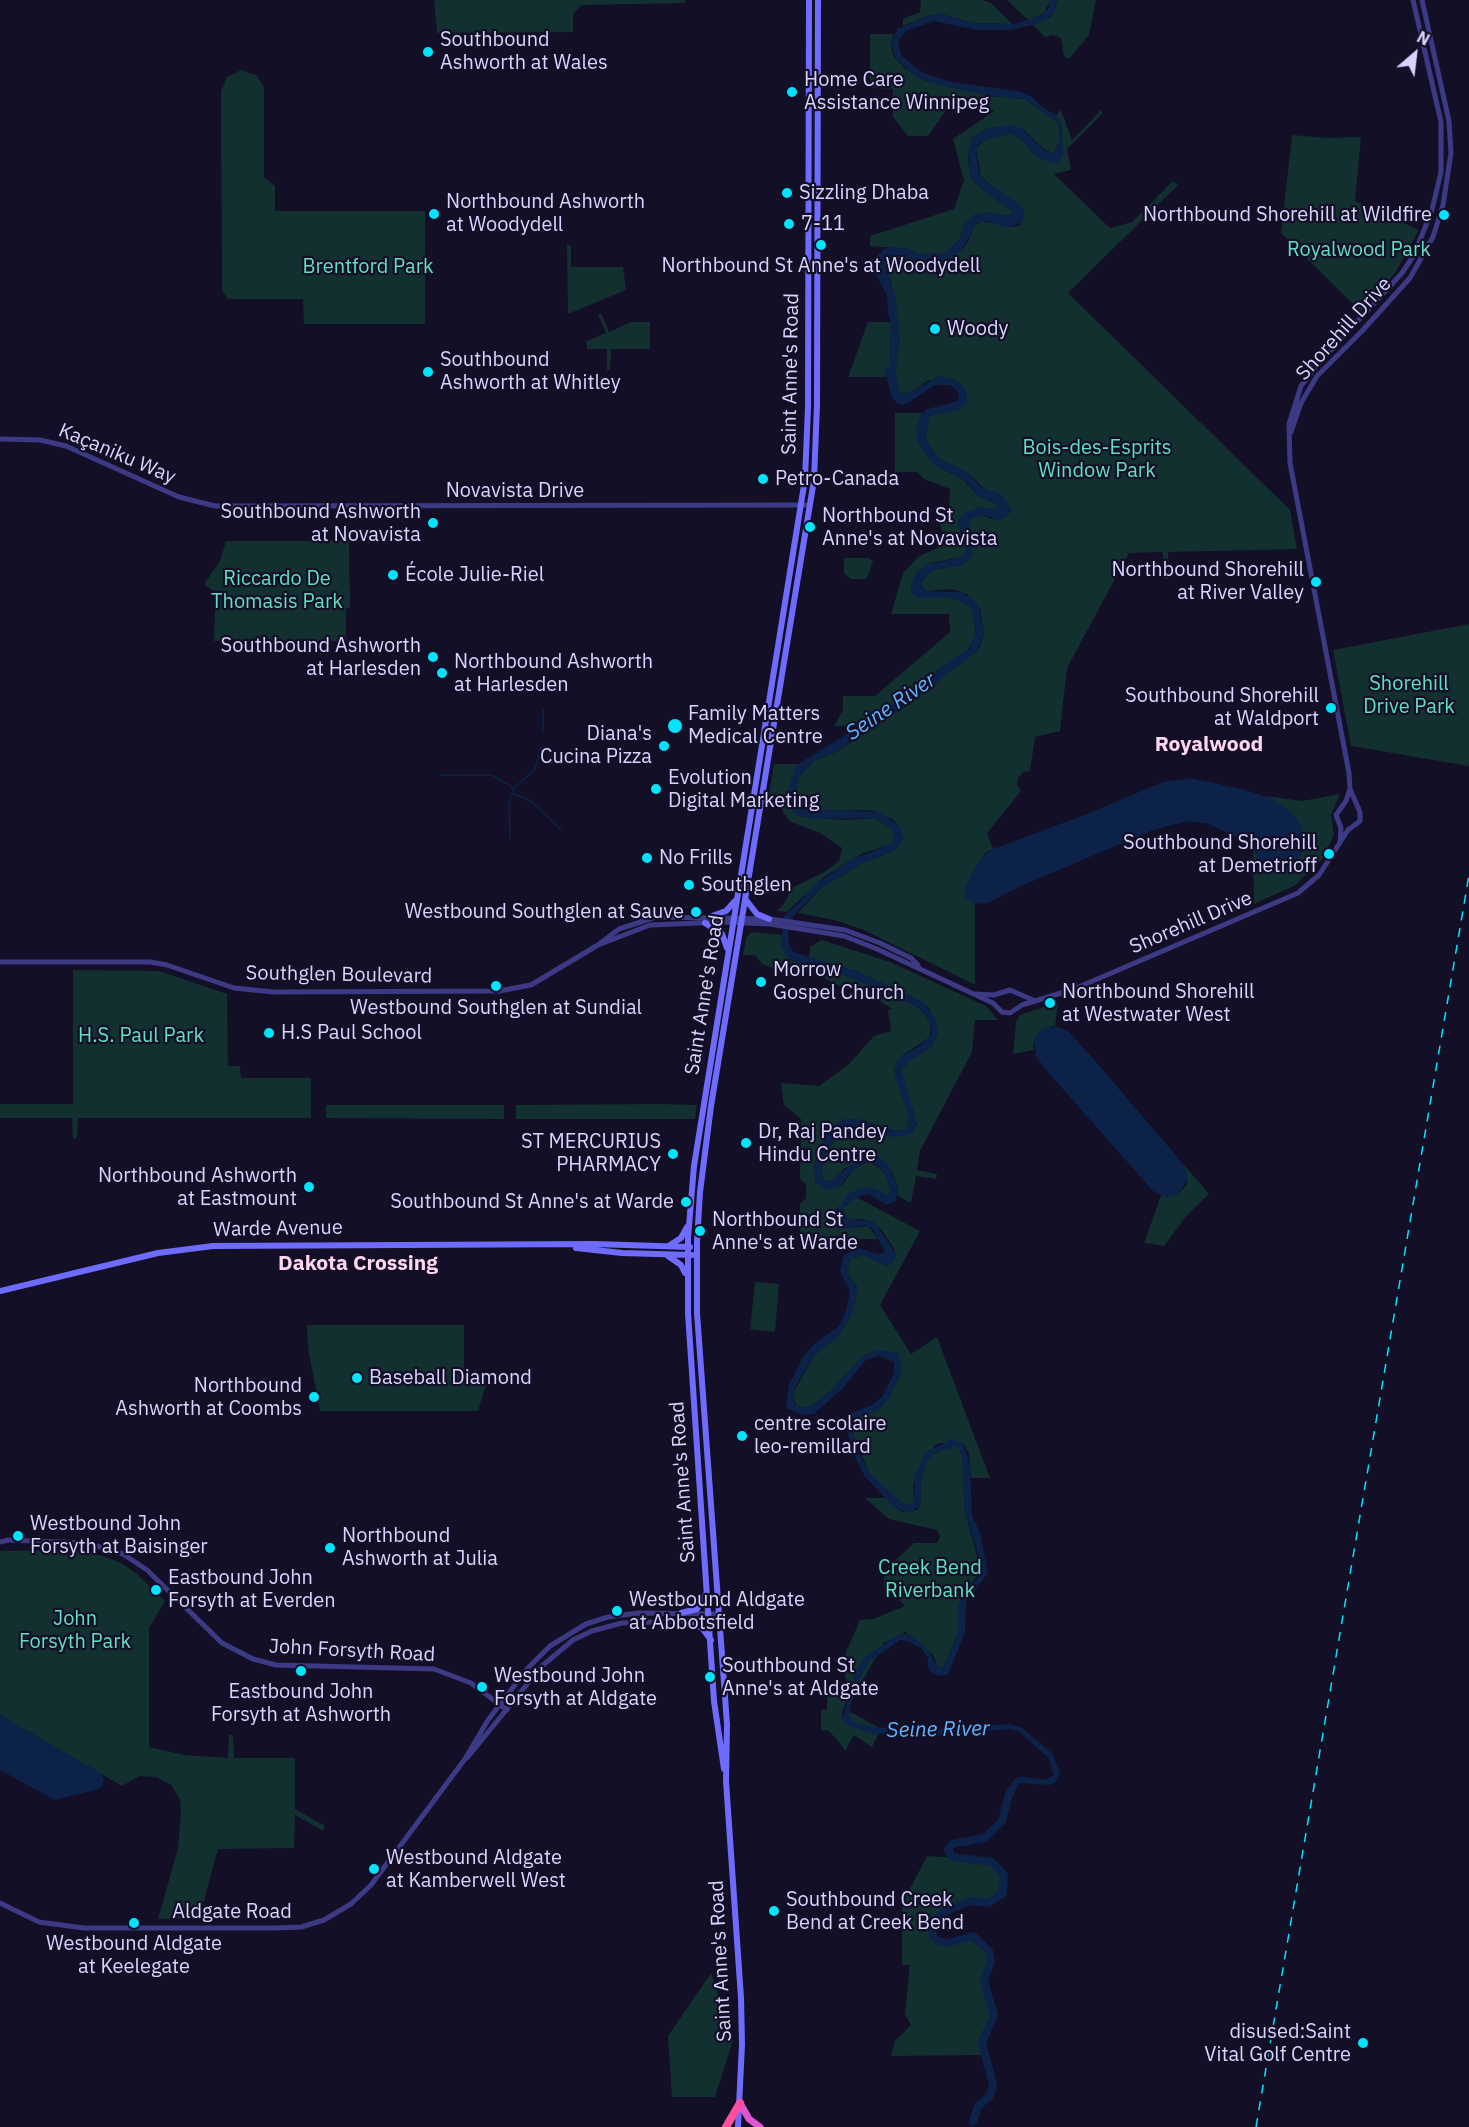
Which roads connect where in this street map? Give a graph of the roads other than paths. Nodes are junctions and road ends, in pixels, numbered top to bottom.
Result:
1 (809, 0) edge
2 (818, 0) edge
3 (1413, 0) edge
4 (1422, 0) edge
5 (809, 118) junction
6 (818, 118) junction
7 (1289, 436) junction
8 (0, 439) edge
9 (220, 506) joint
10 (801, 506) junction
11 (810, 506) junction
12 (796, 538) junction
13 (804, 545) junction
14 (1350, 789) junction
15 (1344, 804) junction
16 (1355, 805) junction
17 (1340, 825) junction
18 (1350, 828) junction
19 (1340, 842) junction
20 (738, 895) junction
21 (746, 900) junction
22 (712, 916) junction
23 (734, 920) junction
24 (770, 920) junction
25 (742, 921) junction
26 (705, 923) junction
27 (598, 945) junction
28 (728, 957) junction
29 (0, 962) edge
30 (975, 994) junction
31 (999, 994) junction
32 (1017, 995) junction
33 (1034, 1000) junction
34 (997, 1006) junction
35 (1018, 1008) junction
36 (689, 1221) junction
37 (561, 1245) junction
38 (660, 1246) junction
39 (688, 1247) junction
40 (696, 1247) junction
41 (664, 1255) junction
42 (688, 1255) junction
43 (696, 1256) junction
44 (688, 1288) junction
45 (0, 1291) edge
46 (0, 1540) edge
47 (708, 1591) junction
48 (681, 1613) junction
49 (710, 1617) junction
50 (718, 1617) junction
51 (685, 1621) junction
52 (711, 1640) junction
53 (500, 1704) junction
54 (507, 1710) junction
55 (465, 1759) junction
56 (726, 1781) junction
57 (0, 1903) edge
58 (740, 2103) junction
59 (726, 2127) edge
60 (738, 2127) edge
61 (760, 2127) edge

1 - 5 main road, Saint Anne's Road
2 - 6 main road, Saint Anne's Road
3 - 7 street, Shorehill Drive
4 - 7 street, Shorehill Drive
5 - 6 main road
5 - 10 main road, Saint Anne's Road
6 - 11 main road, Saint Anne's Road
7 - 14 street, Shorehill Drive
8 - 9 street, Kaçaniku Way
9 - 10 street, Novavista Drive
10 - 11 street, Novavista Drive
10 - 12 main road, Saint Anne's Road
11 - 13 main road, Saint Anne's Road
12 - 13 main road
12 - 20 main road, Saint Anne's Road
13 - 21 main road, Saint Anne's Road
14 - 15 street, Shorehill Drive
14 - 16 street, Shorehill Drive
15 - 16 street
15 - 17 street, Shorehill Drive
16 - 18 street, Shorehill Drive
17 - 18 street
17 - 19 street, Shorehill Drive
18 - 19 street, Shorehill Drive
19 - 33 street, Shorehill Drive
20 - 22 main road
20 - 23 main road, Saint Anne's Road
21 - 24 main road
21 - 25 main road, Saint Anne's Road
22 - 23 street, Southglen Boulevard
22 - 27 street, Southglen Boulevard
23 - 25 street, Southglen Boulevard
23 - 26 street, Southglen Boulevard
23 - 28 main road, Saint Anne's Road
24 - 25 street
24 - 30 street
25 - 40 main road, Saint Anne's Road
26 - 27 street, Southglen Boulevard
26 - 28 main road
27 - 29 street, Southglen Boulevard
28 - 36 main road, Saint Anne's Road
30 - 31 street
30 - 34 street
31 - 32 street
31 - 34 street
32 - 33 street
32 - 35 street
33 - 35 street, Shorehill Drive
34 - 35 street
36 - 38 main road
36 - 39 main road, Saint Anne's Road
37 - 38 main road, Warde Avenue
37 - 41 main road, Warde Avenue
37 - 45 main road, Warde Avenue
38 - 39 main road, Warde Avenue
39 - 40 main road, Warde Avenue
39 - 42 main road, Saint Anne's Road
40 - 43 main road, Saint Anne's Road
41 - 42 main road, Warde Avenue
41 - 44 main road
42 - 43 main road, Warde Avenue
42 - 44 main road, Saint Anne's Road
43 - 50 main road, Saint Anne's Road
44 - 47 main road, Saint Anne's Road
46 - 53 street, John Forsyth Road
47 - 48 main road
47 - 49 main road, Saint Anne's Road
48 - 49 street, Aldgate Road
48 - 53 street, Aldgate Road
49 - 50 street, Aldgate Road
49 - 51 street, Aldgate Road
49 - 52 main road, Saint Anne's Road
50 - 56 main road, Saint Anne's Road
51 - 52 main road
51 - 54 street, Aldgate Road
52 - 56 main road, Saint Anne's Road
53 - 54 street, John Forsyth Road
53 - 55 street, Aldgate Road
54 - 55 street, Aldgate Road
55 - 57 street, Aldgate Road
56 - 58 main road, Saint Anne's Road
58 - 59 highway
58 - 60 main road, Saint Anne's Road
58 - 61 highway

